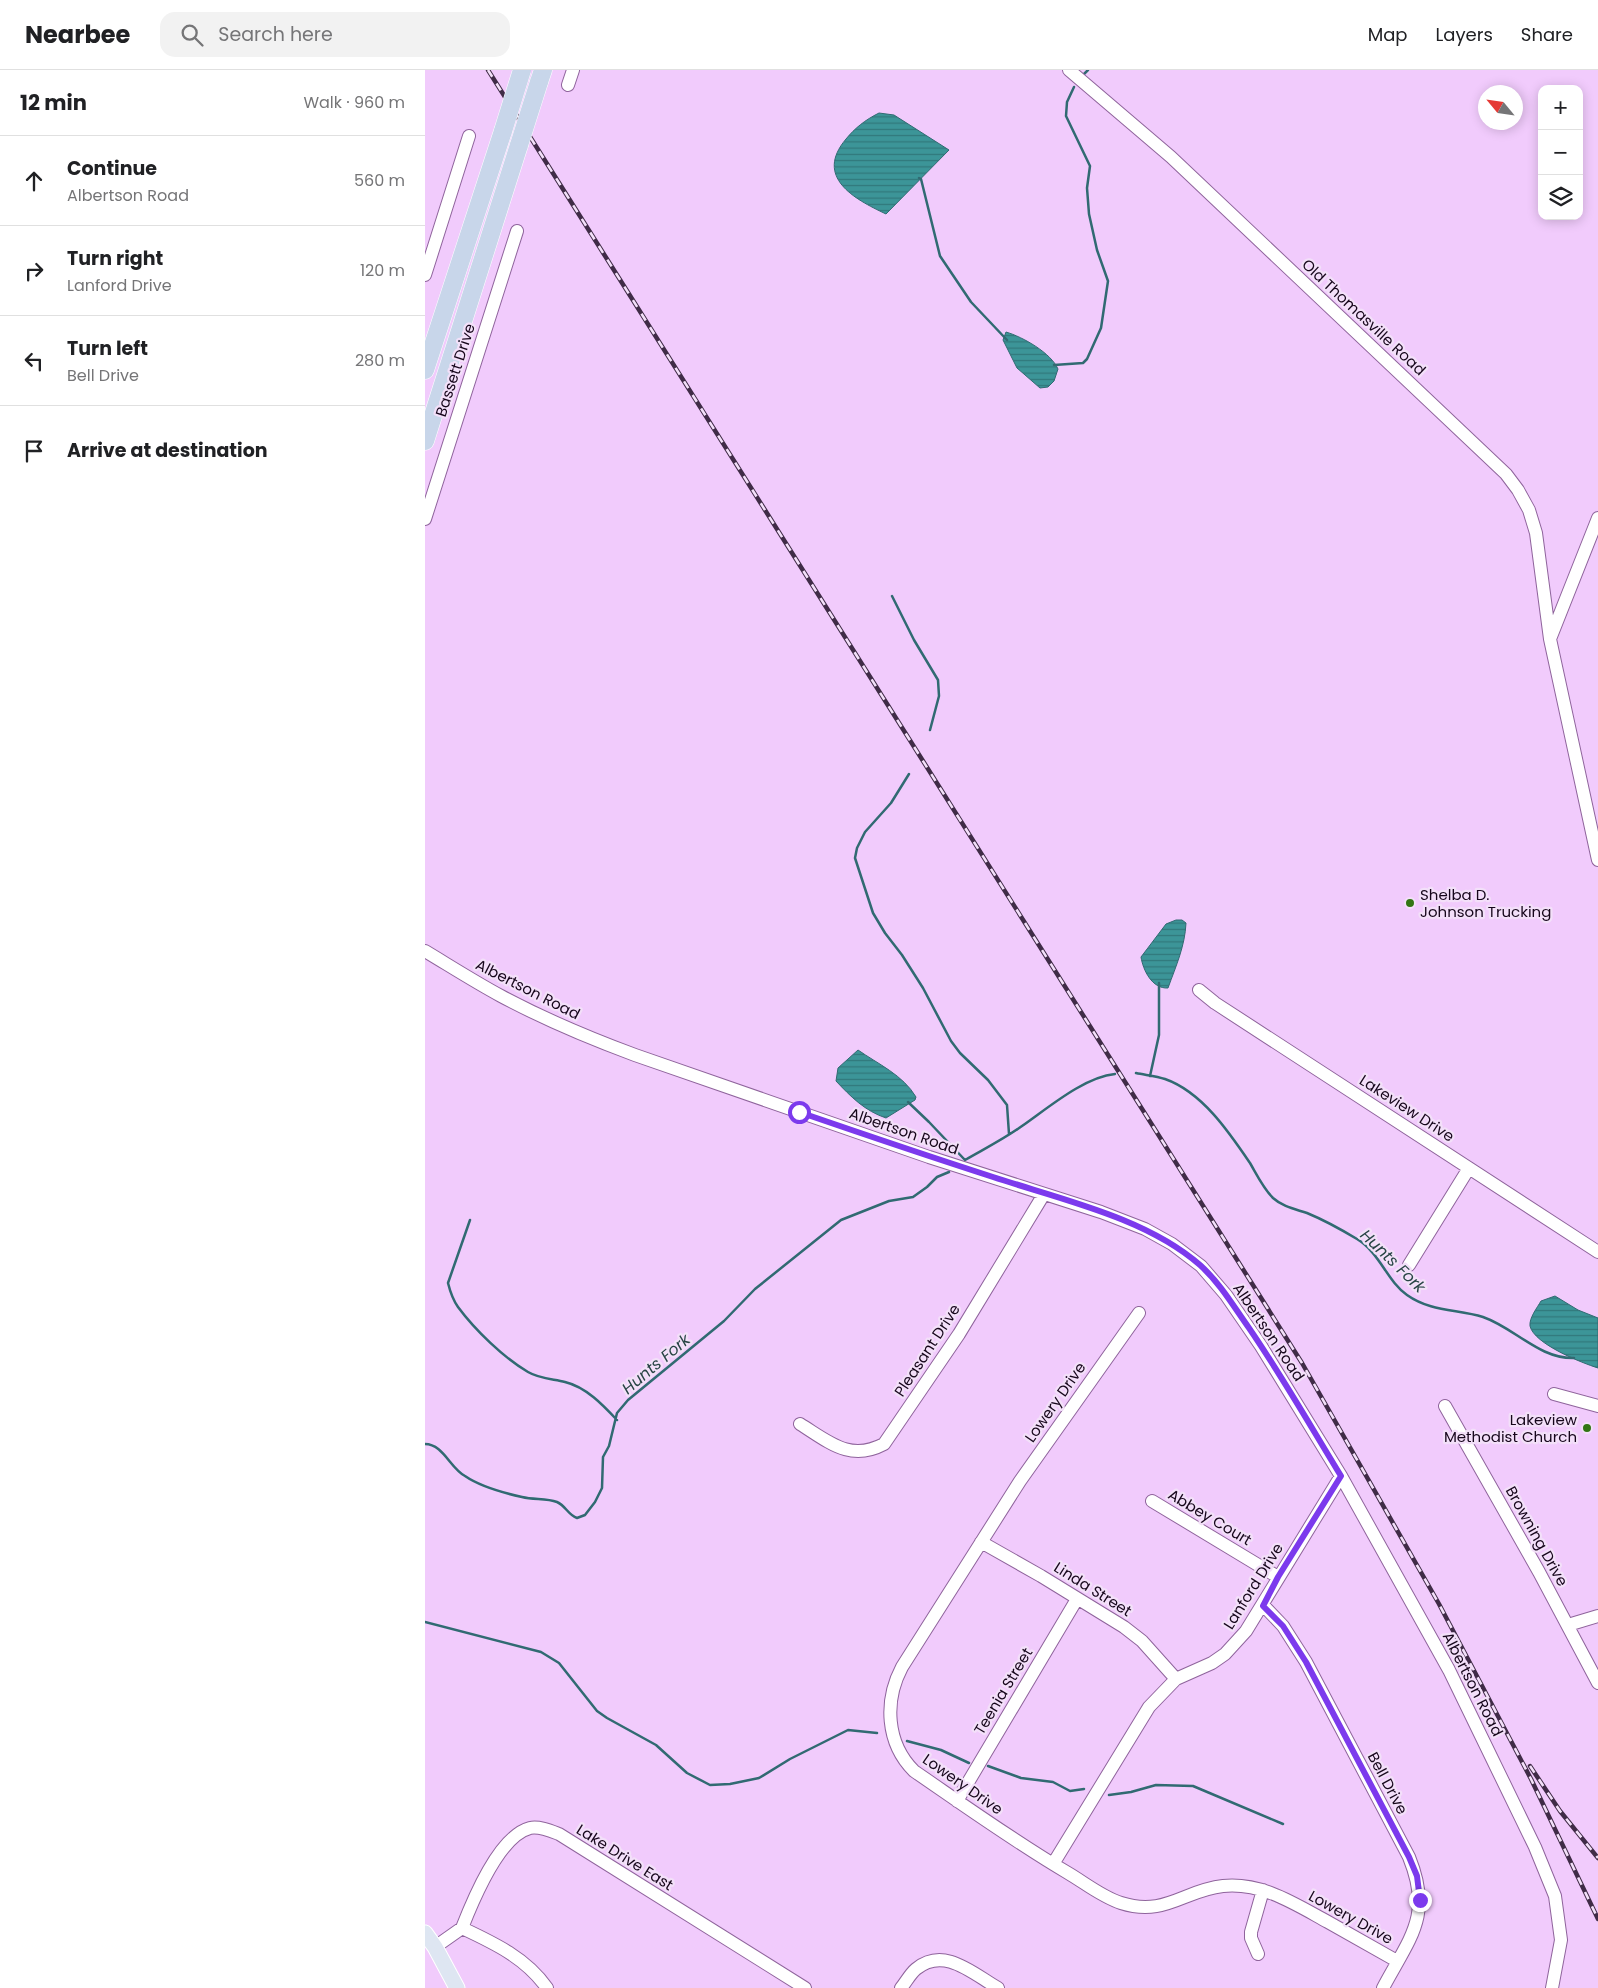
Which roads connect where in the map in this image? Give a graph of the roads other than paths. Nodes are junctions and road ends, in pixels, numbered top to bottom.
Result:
1 (522, 70) edge
2 (573, 70) edge
3 (1069, 70) edge
4 (541, 76) edge
5 (568, 84) dead end
6 (469, 136) dead end
7 (517, 231) dead end
8 (425, 275) edge
9 (425, 370) edge
10 (425, 441) edge
11 (1598, 518) edge
12 (425, 519) edge
13 (1550, 639) junction
14 (1598, 860) edge
15 (425, 950) edge
16 (1199, 990) dead end
17 (1469, 1168) junction
18 (1044, 1194) junction
19 (1598, 1252) edge
20 (1409, 1265) dead end
21 (1139, 1313) dead end
22 (1554, 1394) dead end
23 (1445, 1406) dead end
24 (1598, 1406) edge
25 (800, 1424) dead end
26 (1341, 1476) junction
27 (1152, 1501) dead end
28 (981, 1542) junction
29 (1278, 1577) junction
30 (1077, 1599) junction
31 (1263, 1606) junction
32 (1598, 1616) edge
33 (1568, 1625) junction
34 (1176, 1679) junction
35 (1598, 1683) edge
36 (957, 1801) junction
37 (1053, 1864) junction
38 (1263, 1890) junction
39 (462, 1928) junction
40 (425, 1933) edge
41 (435, 1947) junction
42 (1258, 1954) dead end
43 (1397, 1961) junction
44 (457, 1988) edge
45 (547, 1988) edge
46 (805, 1988) edge
47 (901, 1988) edge
48 (998, 1988) edge
49 (1383, 1988) edge
50 (1552, 1988) edge

1 - 9 highway, bridge
2 - 5 street
3 - 13 street, Old Thomasville Road
4 - 10 highway, bridge
6 - 8 street
7 - 12 street, Bassett Drive
11 - 13 street
13 - 14 street, Old Thomasville Road
15 - 18 street, Albertson Road
16 - 17 street, Lakeview Drive
17 - 19 street, Lakeview Drive
17 - 20 street
18 - 25 street, Pleasant Drive
18 - 26 street, Albertson Road
21 - 28 street, Lowery Drive
22 - 24 street
23 - 33 street, Browning Drive
26 - 29 street, Lanford Drive
26 - 50 street, Albertson Road
27 - 29 street, Abbey Court
28 - 30 street, Linda Street
28 - 36 street, Lowery Drive
29 - 31 street, Lanford Drive
30 - 34 street, Linda Street
30 - 36 street, Teenia Street
31 - 34 street, Lanford Drive
31 - 43 street, Bell Drive
32 - 33 street
33 - 35 street, Browning Drive
34 - 37 street, Lanford Drive
36 - 37 street, Lowery Drive
37 - 38 street, Lowery Drive
38 - 42 street
38 - 43 street, Lowery Drive
39 - 41 street
39 - 45 street
39 - 46 street, Lake Drive East
40 - 41 main road
41 - 44 main road
43 - 49 street, Bell Drive
47 - 48 street

